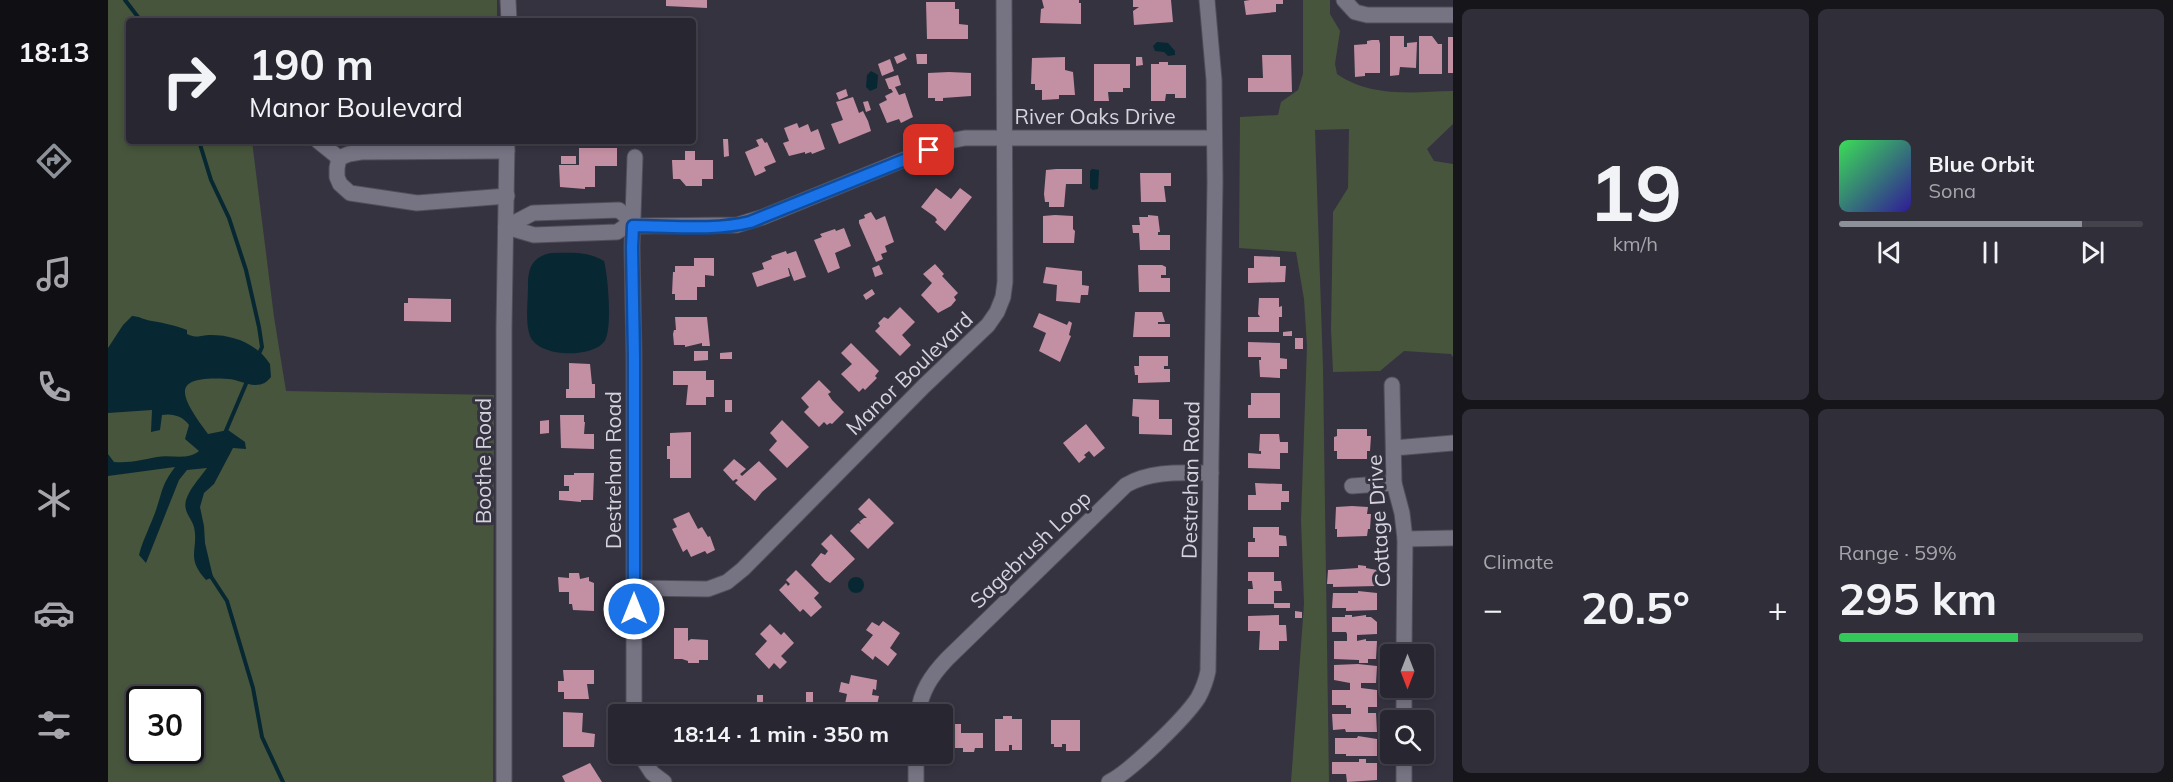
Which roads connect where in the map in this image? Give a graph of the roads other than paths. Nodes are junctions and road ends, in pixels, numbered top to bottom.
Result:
1 (508, 0) edge
2 (1004, 0) edge
3 (1207, 0) edge
4 (1344, 0) edge
5 (1453, 15) edge
6 (508, 18) edge
7 (1004, 137) junction
8 (1214, 138) junction
9 (322, 144) edge
10 (507, 146) edge
11 (635, 157) dead end
12 (339, 158) junction
13 (507, 196) junction
14 (632, 224) junction
15 (506, 227) junction
16 (1392, 385) dead end
17 (1453, 443) edge
18 (1394, 448) junction
19 (1211, 473) junction
20 (1394, 483) junction
21 (1352, 486) dead end
22 (1453, 538) edge
23 (1405, 539) junction
24 (634, 588) junction
25 (1404, 644) edge
26 (634, 704) edge
27 (920, 704) edge
28 (646, 764) edge
29 (916, 764) edge
30 (1404, 764) edge
31 (504, 782) edge
32 (664, 782) edge
33 (916, 782) edge
34 (1109, 782) edge
35 (1404, 782) edge

1 - 6 street
2 - 7 street, River Oaks Drive
3 - 8 street, Destrehan Road
4 - 5 street
7 - 8 street, River Oaks Drive
7 - 14 street
7 - 24 street, Manor Boulevard
8 - 19 street, Destrehan Road
9 - 12 street
10 - 12 street
10 - 13 street, Boothe Road
11 - 14 street, Destrehan Road
12 - 13 street
13 - 15 street, Boothe Road
14 - 15 street
14 - 15 street
14 - 24 street, Destrehan Road
15 - 31 street, Boothe Road
16 - 18 street, Cottage Drive
17 - 18 street
18 - 20 street, Cottage Drive
19 - 27 street, Sagebrush Loop
19 - 34 street, Destrehan Road
20 - 21 street
20 - 23 street, Cottage Drive
22 - 23 street
23 - 25 street, Cottage Drive
24 - 26 street, Destrehan Road
28 - 32 street
29 - 33 street
30 - 35 street

